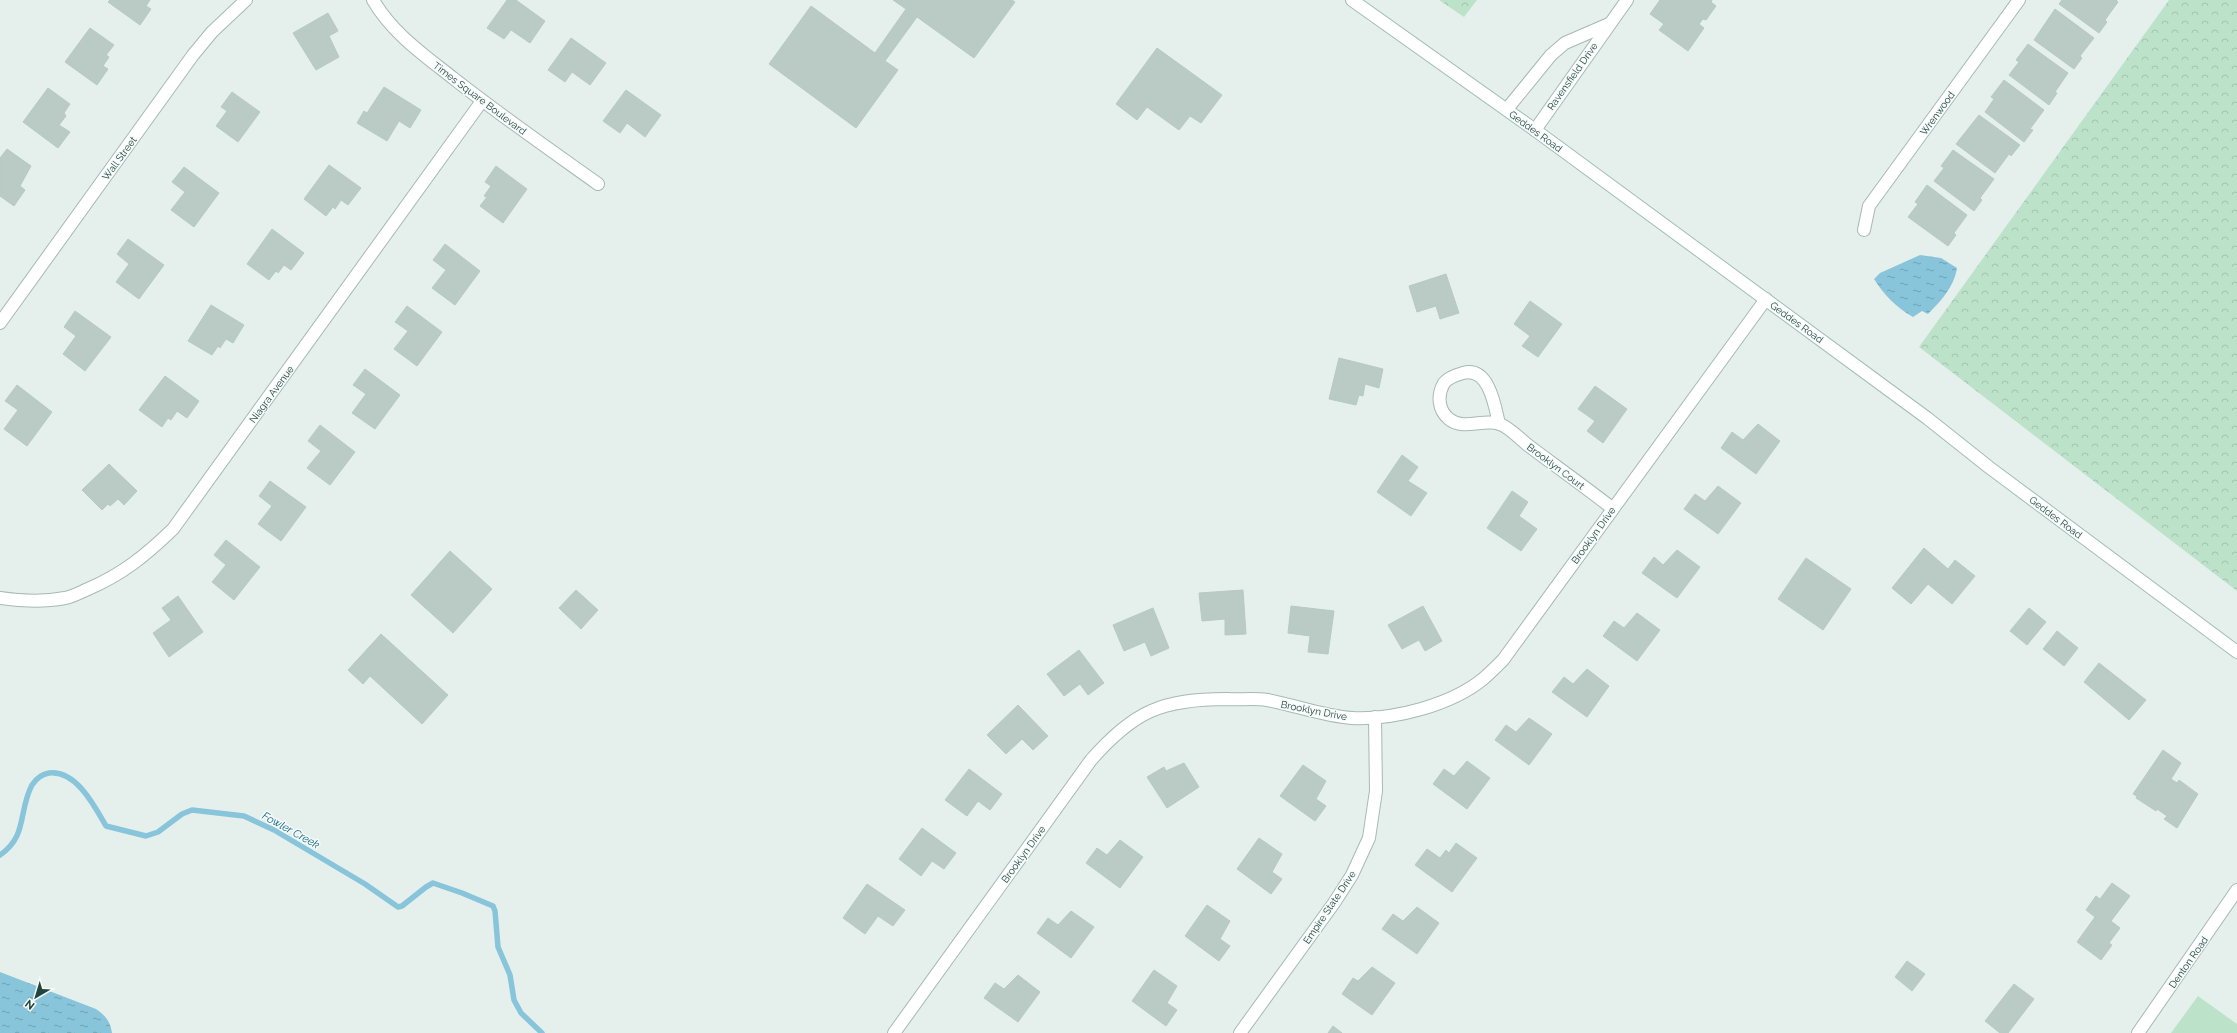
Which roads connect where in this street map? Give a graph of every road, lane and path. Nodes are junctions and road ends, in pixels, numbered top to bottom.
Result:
1 (246, 0) edge
2 (373, 0) edge
3 (1352, 0) edge
4 (1627, 0) edge
5 (2018, 0) edge
6 (1610, 23) junction
7 (482, 101) junction
8 (1507, 110) junction
9 (1535, 130) junction
10 (598, 184) dead end
11 (1864, 230) dead end
12 (1766, 299) junction
13 (0, 323) edge
14 (1499, 424) junction
15 (1612, 508) junction
16 (0, 598) edge
17 (2237, 652) edge
18 (1375, 717) junction
19 (2237, 890) edge
20 (894, 1033) edge
21 (1240, 1033) edge
22 (2138, 1033) edge

1 - 13 street, Wall Street
2 - 7 street, Times Square Boulevard
3 - 8 street, Geddes Road
4 - 6 street, Ravensfield Drive
5 - 11 street, Wrenwood
6 - 8 street, Ravensfield Drive
6 - 9 street, Ravensfield Drive
7 - 10 street, Times Square Boulevard
7 - 16 street, Niagra Avenue
8 - 9 street, Geddes Road
9 - 12 street, Geddes Road
12 - 15 street, Brooklyn Drive
12 - 17 street, Geddes Road
14 - 14 street
14 - 15 street, Brooklyn Court
15 - 18 street, Brooklyn Drive
18 - 20 street, Brooklyn Drive
18 - 21 street, Empire State Drive
19 - 22 street, Denton Road

